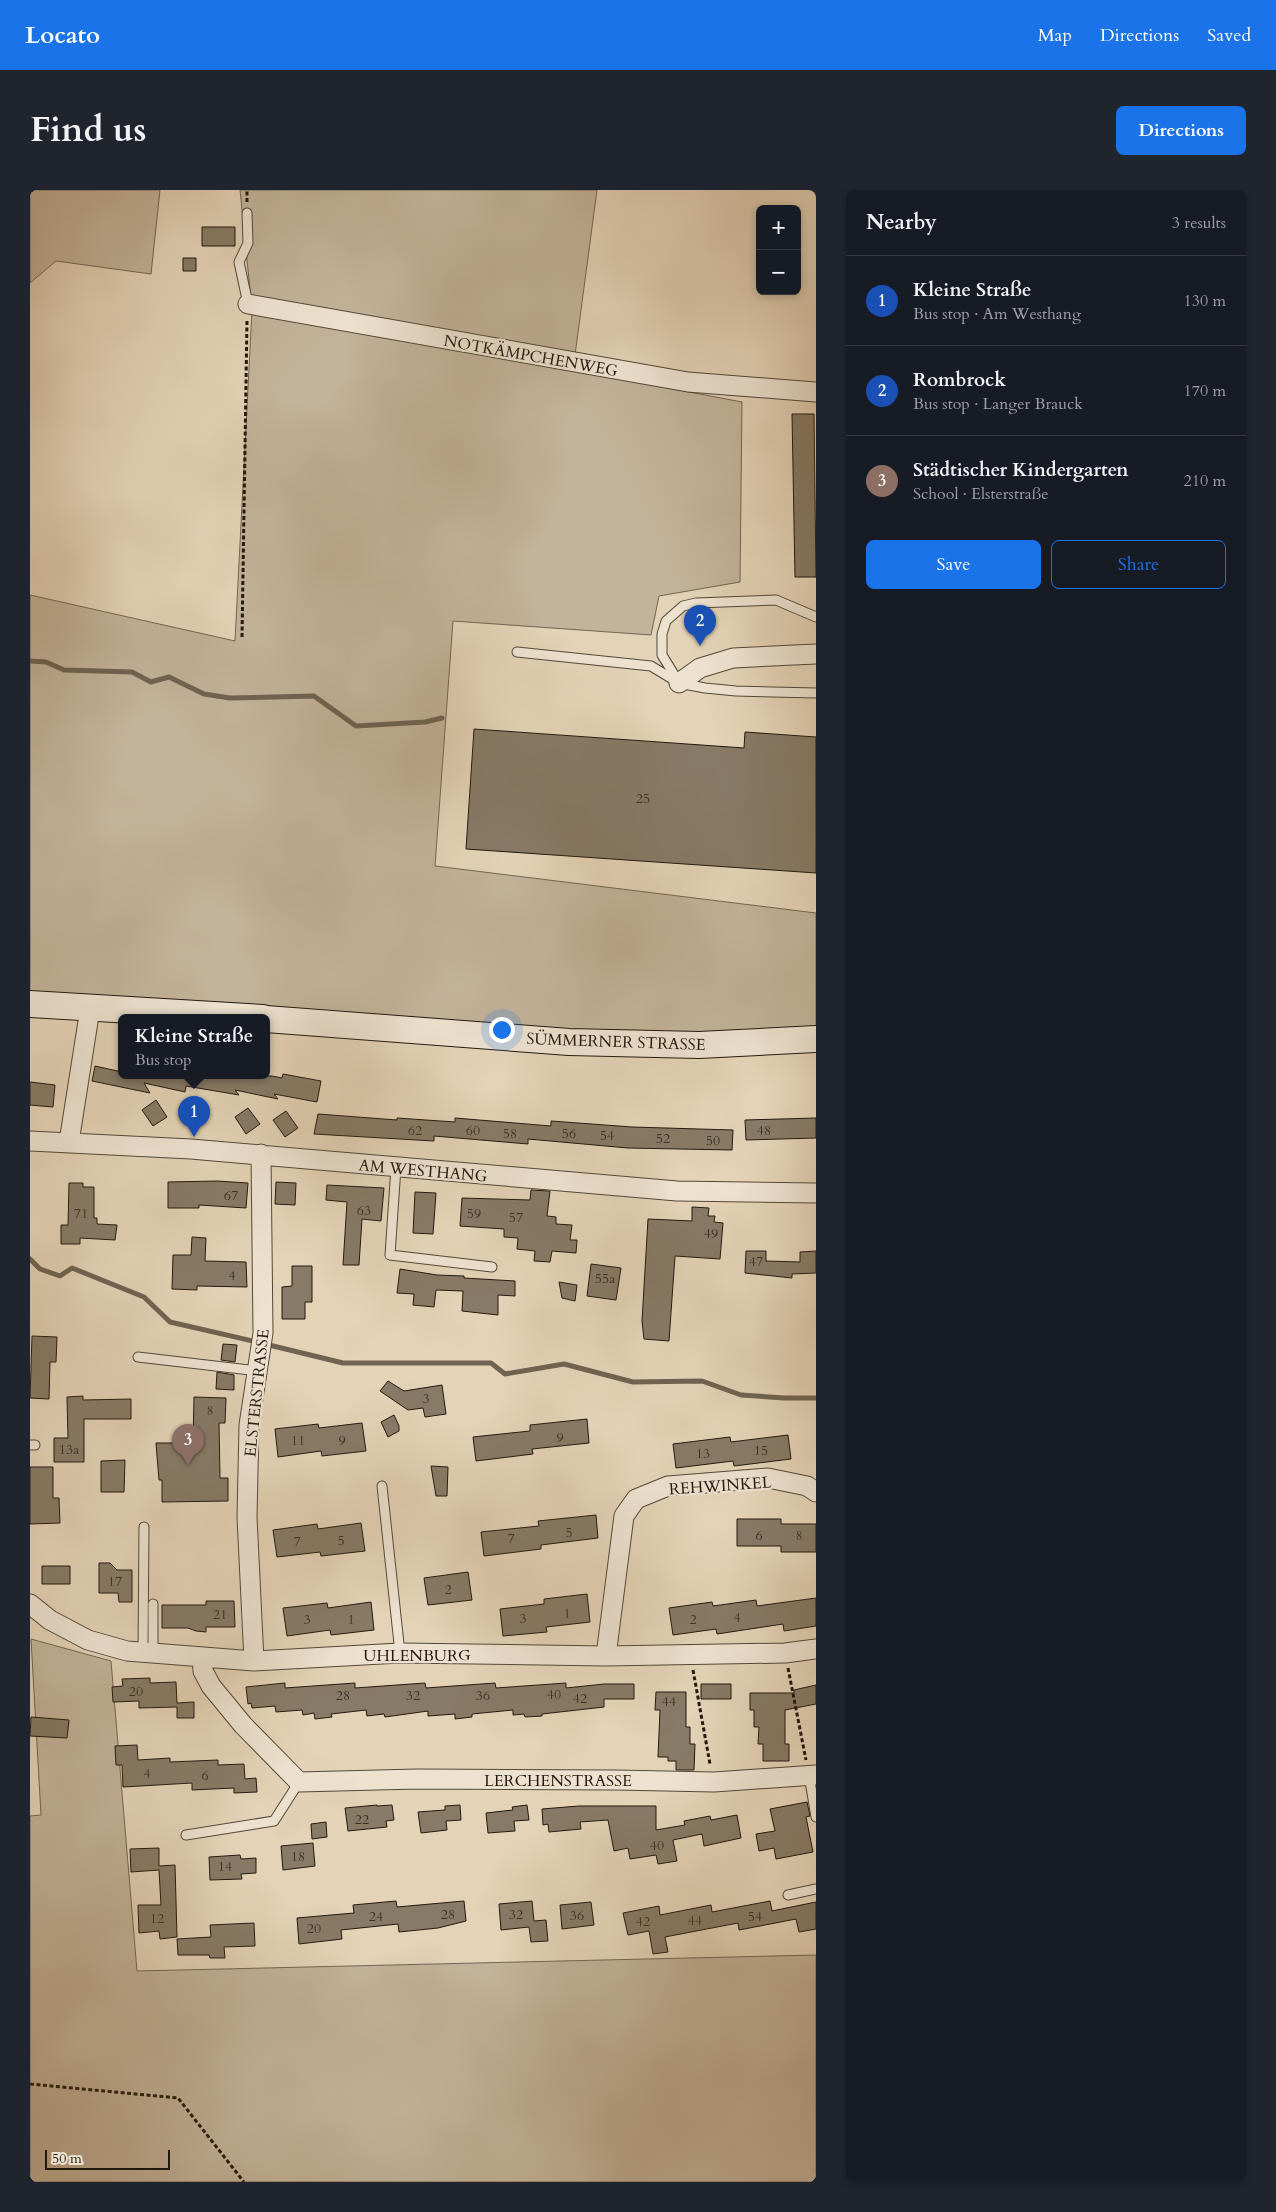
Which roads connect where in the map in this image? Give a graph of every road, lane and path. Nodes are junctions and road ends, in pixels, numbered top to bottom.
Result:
1 (247, 213) dead end
2 (248, 304) junction
3 (816, 392) edge
4 (816, 617) edge
5 (242, 637) dead end
6 (517, 652) dead end
7 (816, 654) edge
8 (679, 683) junction
9 (816, 693) edge
10 (30, 1004) edge
11 (90, 1009) junction
12 (187, 1014) edge
13 (270, 1018) edge
14 (816, 1039) edge
15 (30, 1141) edge
16 (69, 1142) junction
17 (261, 1154) junction
18 (396, 1167) junction
19 (816, 1194) edge
20 (492, 1267) dead end
21 (138, 1357) dead end
22 (259, 1366) junction
23 (382, 1486) dead end
24 (816, 1492) edge
25 (144, 1527) dead end
26 (30, 1604) edge
27 (154, 1604) dead end
28 (816, 1649) edge
29 (148, 1653) junction
30 (400, 1653) junction
31 (785, 1653) junction
32 (690, 1655) junction
33 (606, 1656) junction
34 (202, 1657) junction
35 (254, 1661) junction
36 (812, 1775) edge
37 (299, 1782) junction
38 (714, 1782) junction
39 (816, 1817) edge
40 (186, 1835) dead end
41 (816, 1889) edge
42 (788, 1895) dead end
43 (30, 2084) edge
44 (244, 2182) edge

1 - 2 lane
2 - 3 street, NOTKÄMPCHENWEG
2 - 5 path
4 - 8 lane
6 - 8 lane
7 - 8 street
8 - 9 lane
10 - 11 main road, SÜMMERNER STRASSE
11 - 12 main road, SÜMMERNER STRASSE
11 - 16 street
13 - 14 main road, SÜMMERNER STRASSE
15 - 16 street, AM WESTHANG
16 - 17 street, AM WESTHANG
17 - 18 street, AM WESTHANG
17 - 22 street, ELSTERSTRASSE
18 - 19 street, AM WESTHANG
18 - 20 lane
21 - 22 lane
22 - 35 street, ELSTERSTRASSE
23 - 30 lane
24 - 33 street, REHWINKEL
25 - 29 lane
26 - 29 street, UHLENBURG
27 - 29 lane
28 - 31 street, UHLENBURG
29 - 34 street, UHLENBURG
30 - 33 street, UHLENBURG
30 - 35 street, UHLENBURG
31 - 32 street, UHLENBURG
31 - 36 path
32 - 33 street, UHLENBURG
32 - 38 path
34 - 35 street, UHLENBURG
34 - 37 street
36 - 38 street, LERCHENSTRASSE
36 - 39 lane
37 - 38 street, LERCHENSTRASSE
37 - 40 lane
41 - 42 lane
43 - 44 path

